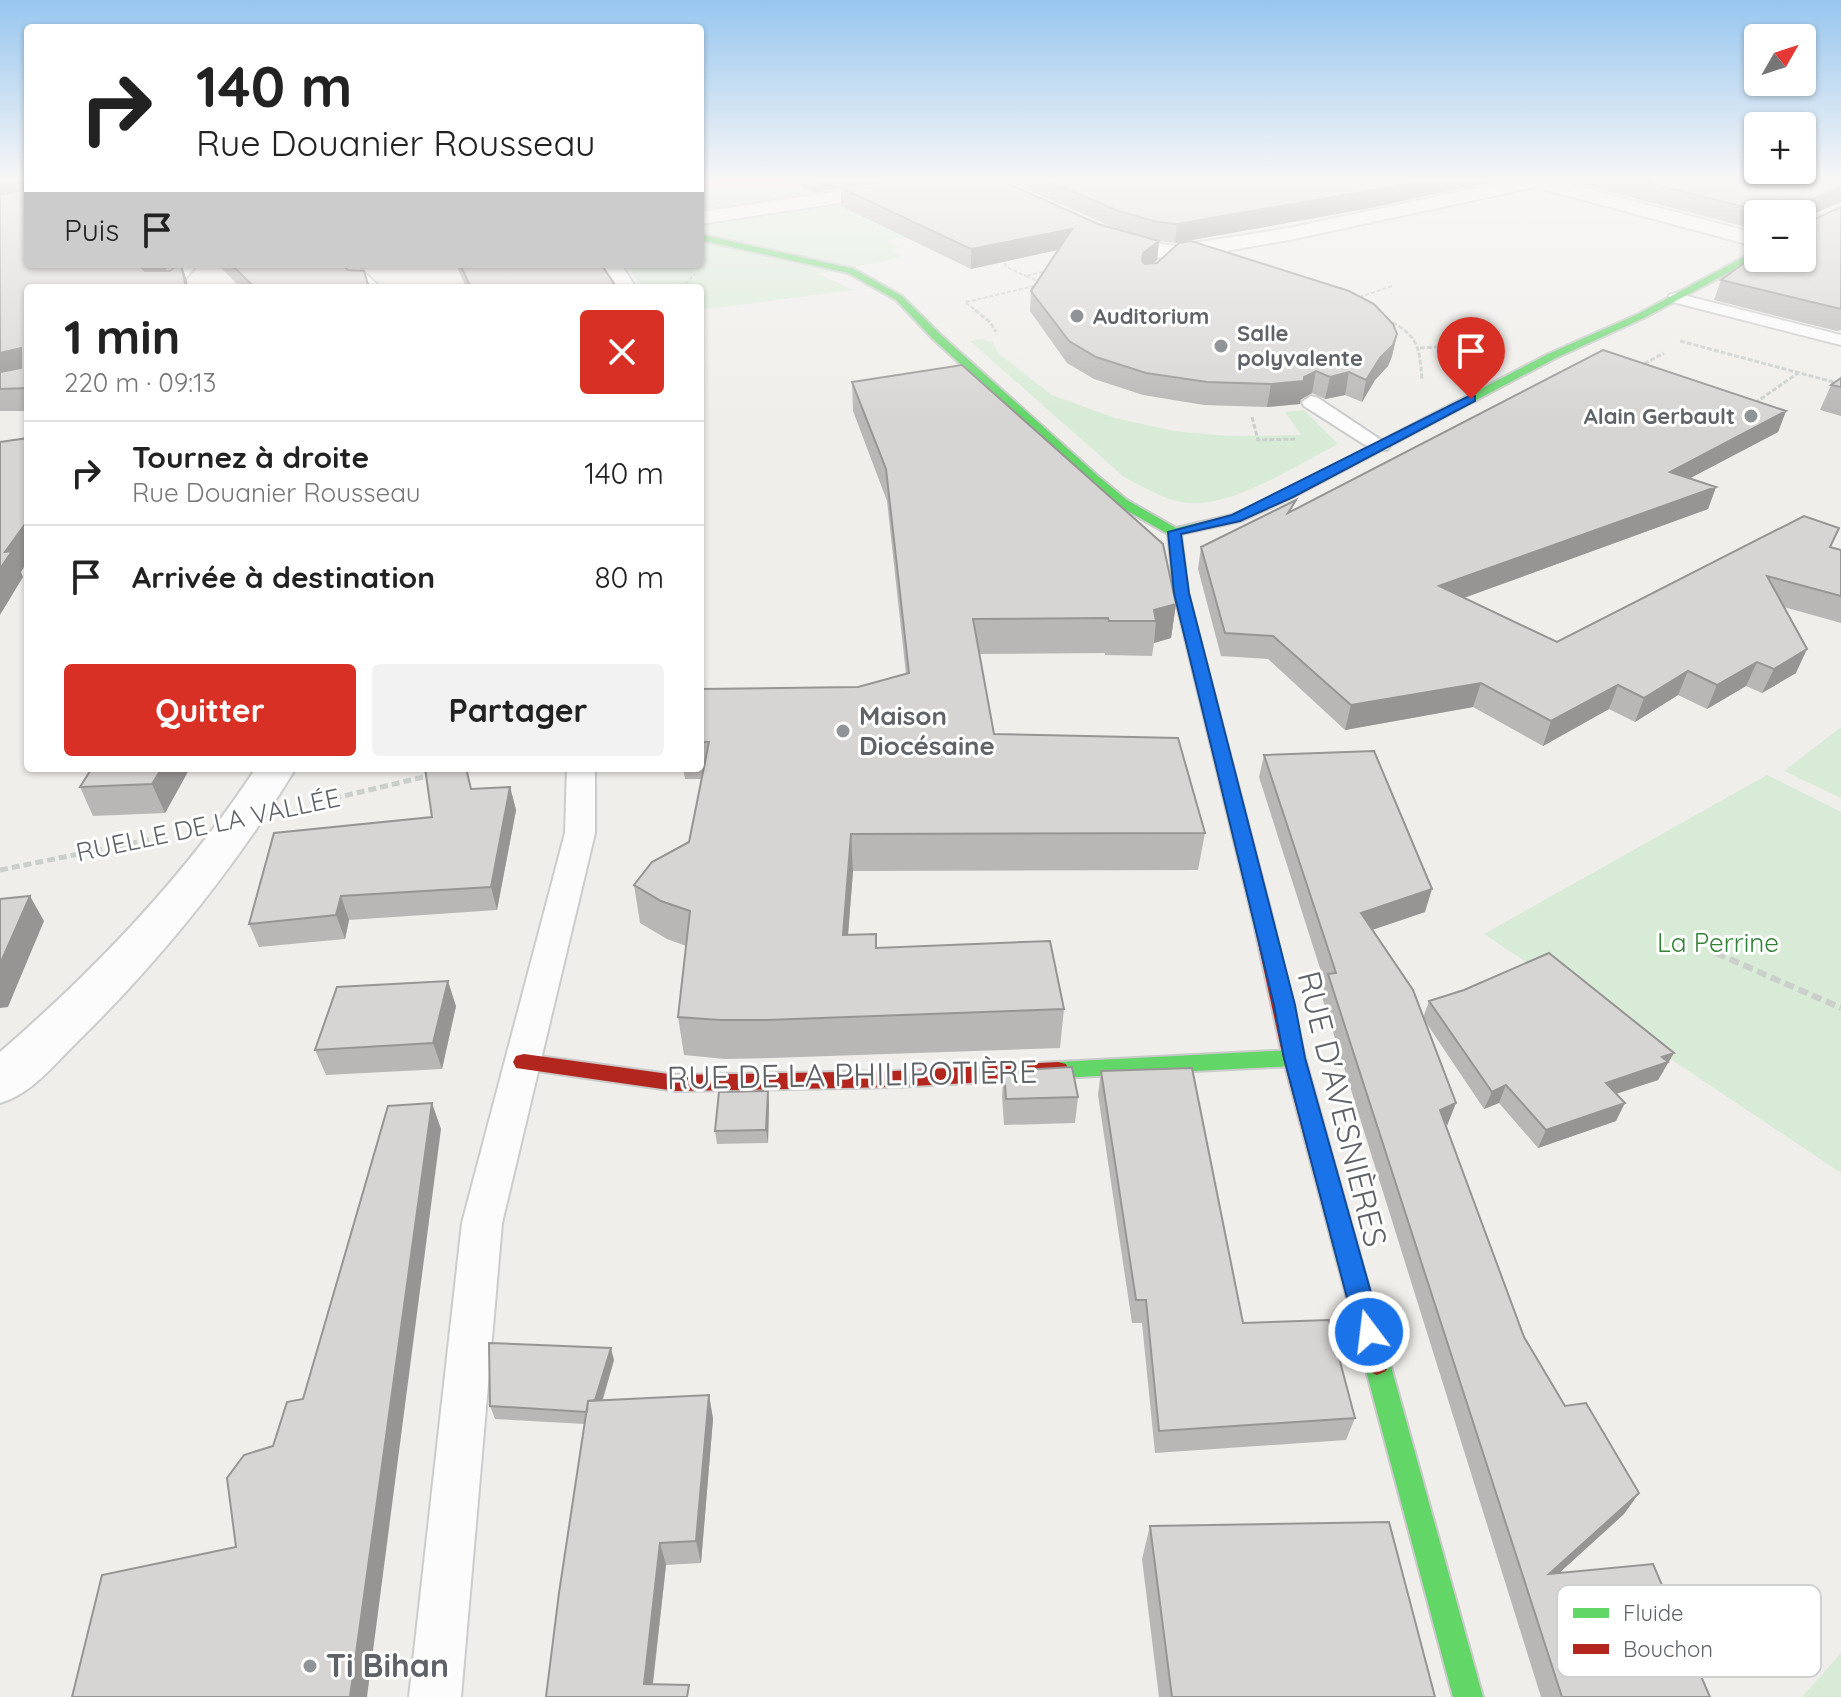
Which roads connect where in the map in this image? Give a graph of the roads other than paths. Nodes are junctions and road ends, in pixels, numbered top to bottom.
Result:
1 (799, 259) edge
2 (1168, 259) edge
3 (1744, 261) edge
4 (183, 268) edge
5 (346, 268) edge
6 (1159, 268) edge
7 (168, 284) edge
8 (364, 284) edge
9 (1675, 298) junction
10 (1841, 340) edge
11 (1311, 402) edge
12 (1380, 446) junction
13 (1174, 532) junction
14 (273, 772) edge
15 (581, 772) edge
16 (1294, 1058) junction
17 (524, 1062) junction
18 (0, 1083) edge
19 (435, 1697) edge
20 (1468, 1697) edge

1 - 13 street
2 - 6 lane
3 - 9 street
4 - 7 street
5 - 8 street
9 - 10 lane
9 - 12 street
11 - 12 lane
12 - 13 street
13 - 16 street, RUE D'AVESNIÈRES
14 - 18 street
15 - 17 lane
16 - 17 street, RUE DE LA PHILIPOTIÈRE
16 - 20 street, RUE D'AVESNIÈRES
17 - 19 lane

